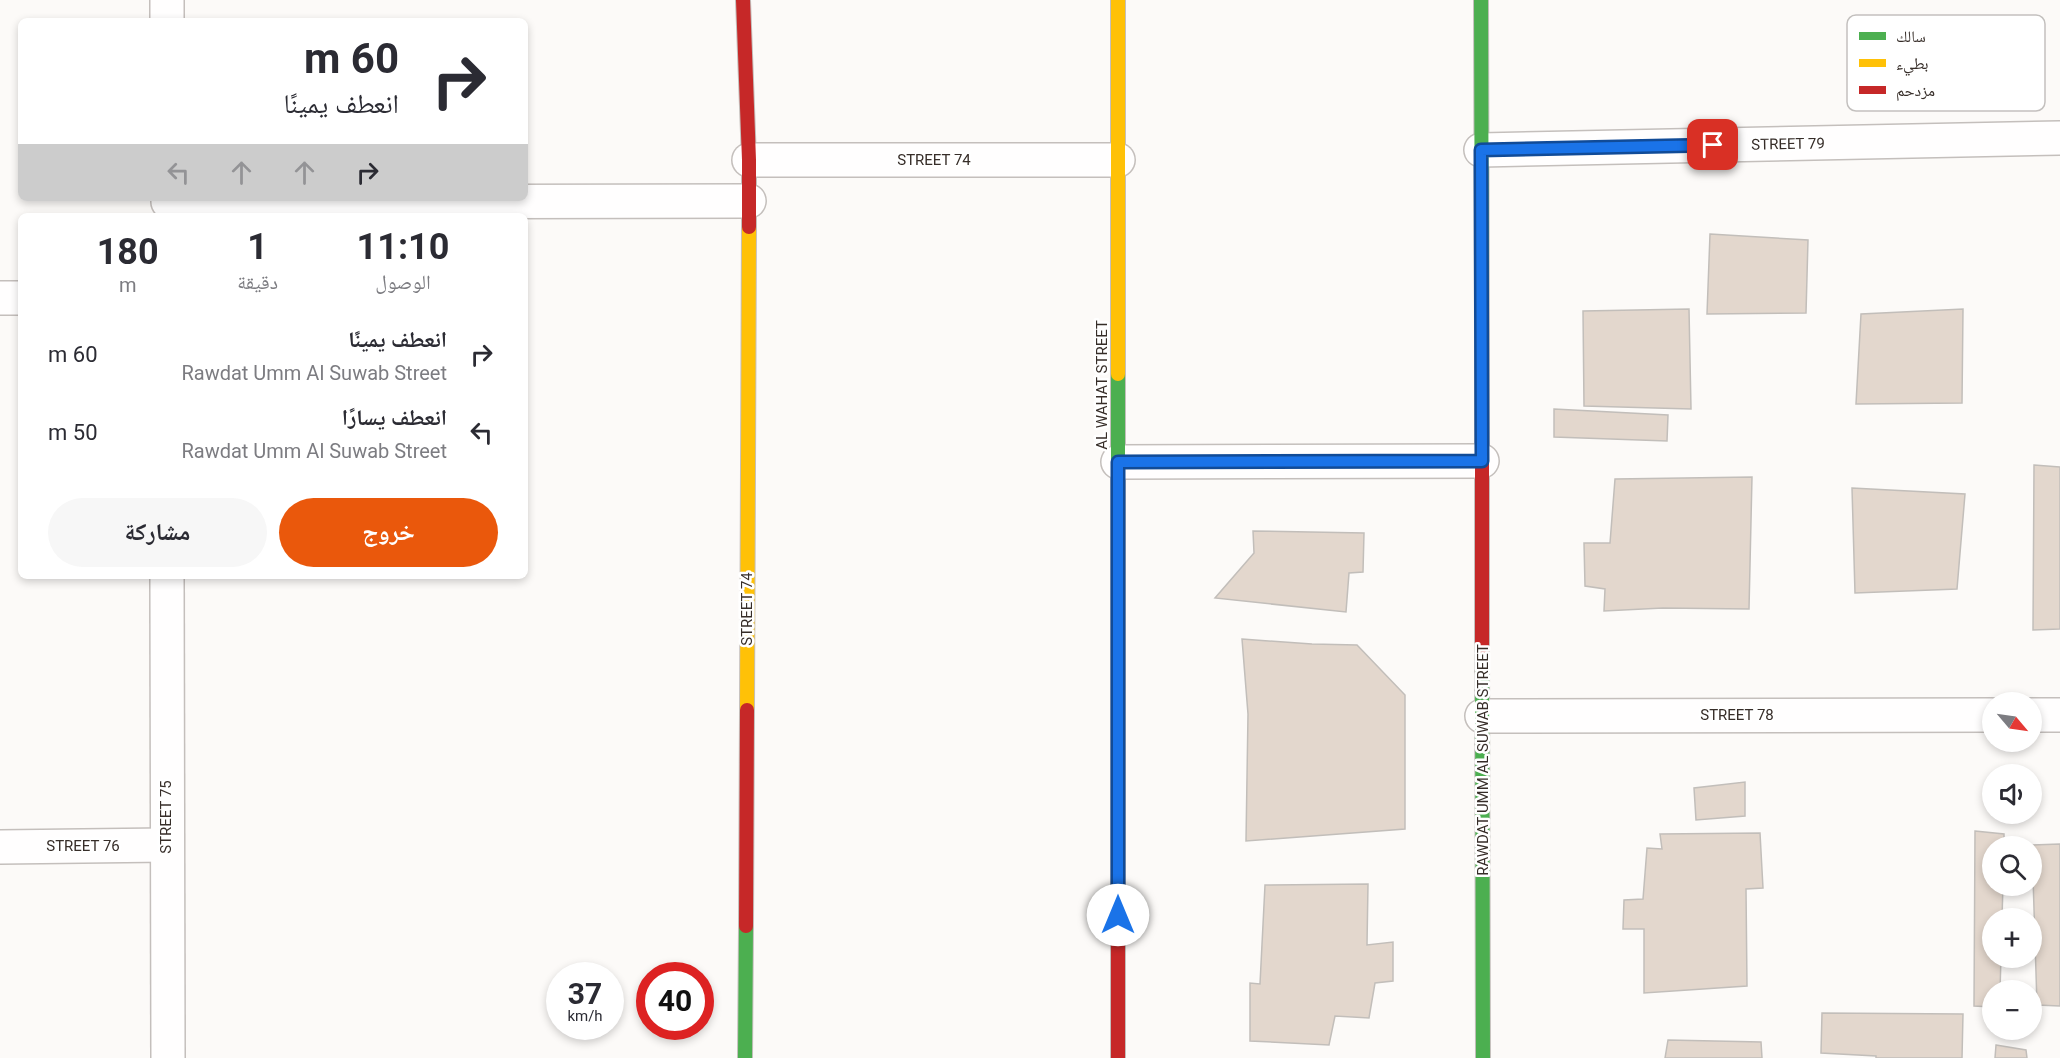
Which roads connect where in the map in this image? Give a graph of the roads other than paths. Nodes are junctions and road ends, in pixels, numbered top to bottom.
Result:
1 (167, 0) edge
2 (743, 0) edge
3 (1118, 0) edge
4 (1481, 0) edge
5 (167, 18) edge
6 (2060, 138) edge
7 (1481, 150) junction
8 (749, 160) junction
9 (1118, 160) junction
10 (749, 201) junction
11 (168, 205) edge
12 (0, 298) edge
13 (18, 298) edge
14 (1482, 461) junction
15 (1118, 462) junction
16 (167, 579) edge
17 (1982, 715) edge
18 (2042, 715) edge
19 (2060, 715) edge
20 (1482, 716) junction
21 (166, 845) junction
22 (0, 847) edge
23 (168, 1058) edge
24 (745, 1058) edge
25 (1119, 1058) edge
26 (1483, 1058) edge

1 - 5 street
2 - 8 street, STREET 74
3 - 9 street, AL WAHAT STREET
4 - 7 street, RAWDAT UMM AL SUWAB STREET
6 - 7 street, STREET 79
7 - 14 street, RAWDAT UMM AL SUWAB STREET
8 - 9 street, STREET 74
8 - 10 street, STREET 74
9 - 15 street, AL WAHAT STREET
10 - 11 street
10 - 24 street, STREET 74
12 - 13 street
14 - 15 street
14 - 20 street, RAWDAT UMM AL SUWAB STREET
15 - 25 street, AL WAHAT STREET
16 - 21 street, STREET 75
17 - 20 street, STREET 78
18 - 19 street
20 - 26 street, RAWDAT UMM AL SUWAB STREET
21 - 22 street, STREET 76
21 - 23 street, STREET 75

